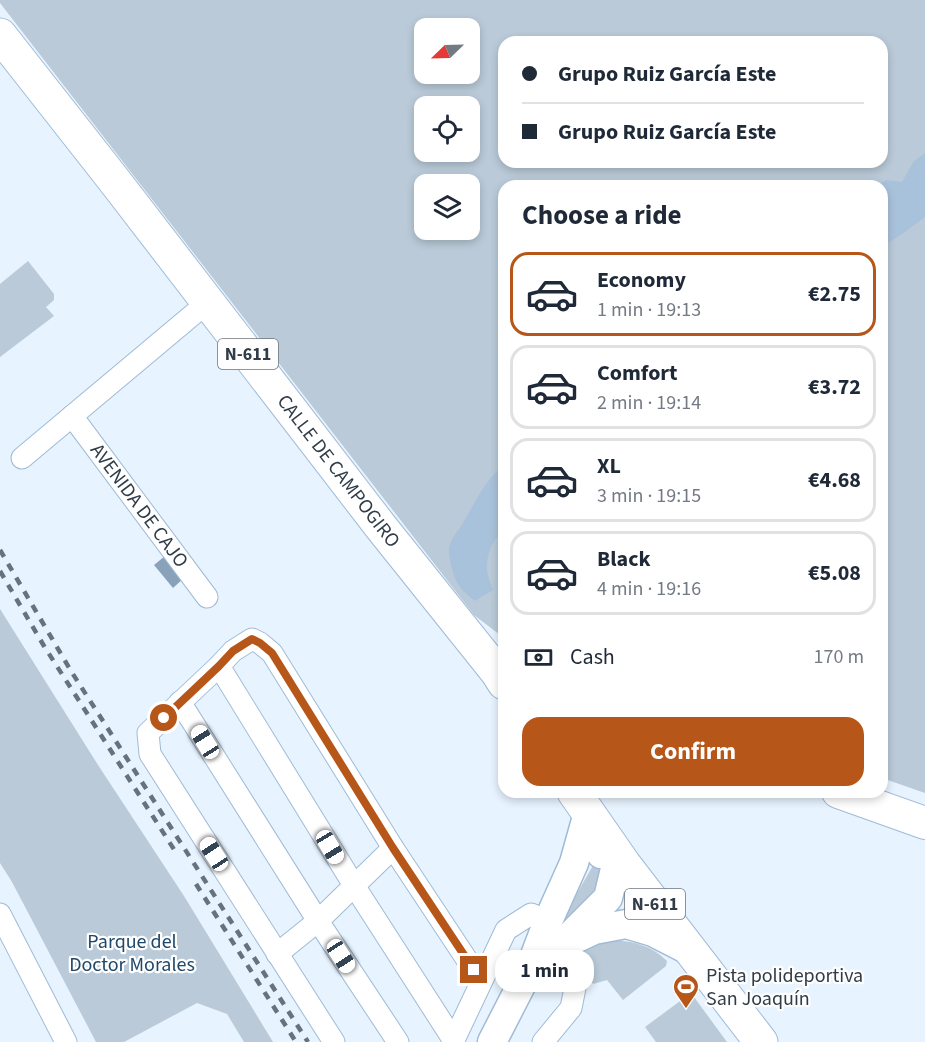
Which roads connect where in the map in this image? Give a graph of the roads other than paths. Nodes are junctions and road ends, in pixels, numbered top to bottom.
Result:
1 (0, 35) edge
2 (208, 302) junction
3 (72, 416) junction
4 (22, 458) dead end
5 (207, 597) dead end
6 (219, 666) junction
7 (498, 671) edge
8 (180, 702) junction
9 (855, 798) edge
10 (581, 802) edge
11 (925, 823) edge
12 (393, 848) junction
13 (618, 856) junction
14 (574, 863) junction
15 (355, 887) junction
16 (0, 914) edge
17 (318, 921) junction
18 (554, 933) junction
19 (693, 952) junction
20 (277, 954) junction
21 (481, 981) junction
22 (453, 1041) edge
23 (66, 1042) edge
24 (334, 1042) edge
25 (398, 1042) edge
26 (492, 1042) edge
27 (543, 1042) edge
28 (761, 1042) edge

1 - 2 highway, CALLE DE CAMPOGIRO / N-611
2 - 3 street
2 - 7 highway, CALLE DE CAMPOGIRO / N-611
3 - 4 street
3 - 5 street, AVENIDA DE CAJO
6 - 8 street
6 - 12 street
6 - 15 street
8 - 17 street
8 - 20 street
9 - 11 main road
10 - 13 highway, N-611
10 - 14 main road
12 - 15 street
12 - 21 street
13 - 14 main road
13 - 18 main road
13 - 19 highway, N-611
14 - 18 main road
15 - 17 street
15 - 22 street
16 - 23 street
17 - 20 street
17 - 25 street
18 - 19 main road
18 - 21 street
18 - 26 main road
18 - 27 street
19 - 28 highway, N-611
20 - 24 street
21 - 22 street

